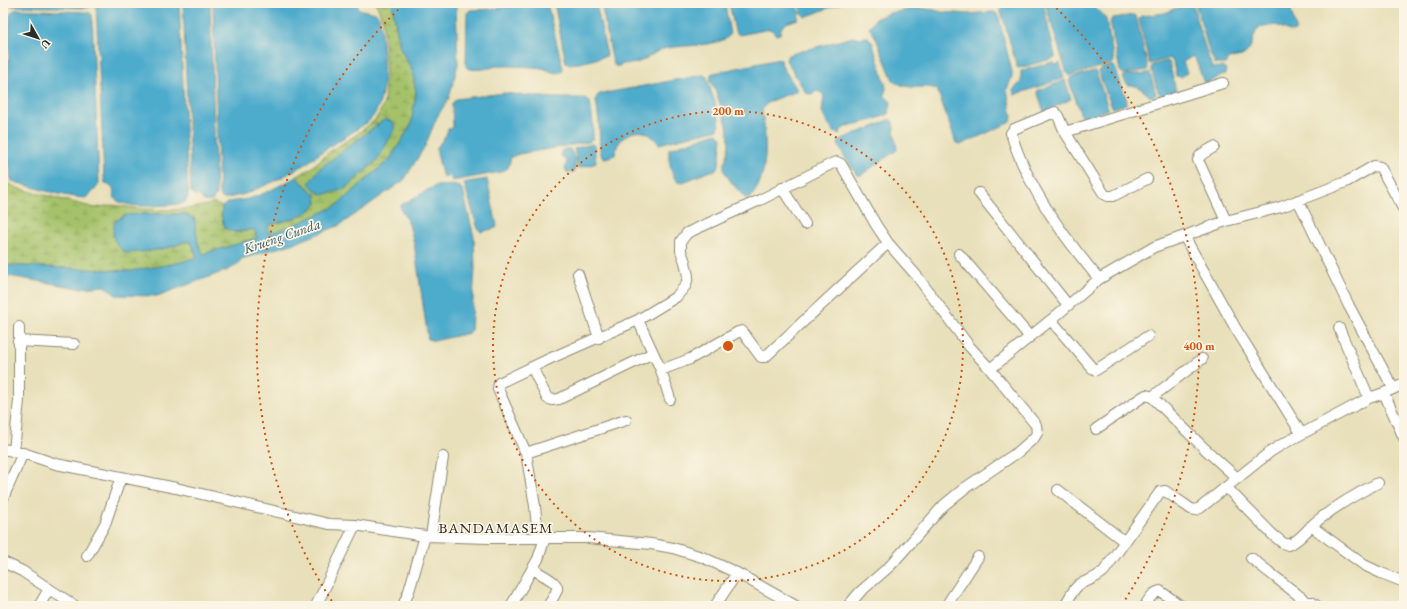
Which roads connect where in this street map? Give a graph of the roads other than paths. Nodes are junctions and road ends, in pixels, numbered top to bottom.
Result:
1 (1224, 83) dead end
2 (1065, 132) junction
3 (1214, 147) dead end
4 (1146, 179) dead end
5 (782, 188) junction
6 (979, 193) dead end
7 (1298, 200) junction
8 (1404, 210) edge
9 (1226, 221) junction
10 (805, 224) dead end
11 (1184, 236) junction
12 (888, 243) junction
13 (959, 254) dead end
14 (578, 274) dead end
15 (1099, 279) junction
16 (1068, 305) junction
17 (638, 320) junction
18 (1052, 320) junction
19 (19, 327) dead end
20 (1338, 328) dead end
21 (1030, 336) junction
22 (1148, 336) dead end
23 (599, 338) junction
24 (18, 342) junction
25 (74, 344) dead end
26 (653, 352) junction
27 (1202, 359) dead end
28 (532, 367) junction
29 (990, 369) junction
30 (661, 370) junction
31 (1404, 384) edge
32 (1389, 391) junction
33 (1152, 397) junction
34 (1370, 398) junction
35 (670, 399) dead end
36 (626, 420) dead end
37 (1096, 429) dead end
38 (1302, 433) junction
39 (1404, 438) edge
40 (3, 449) edge
41 (19, 452) junction
42 (526, 453) junction
43 (444, 457) dead end
44 (121, 478) junction
45 (1237, 478) junction
46 (1378, 483) dead end
47 (1226, 486) junction
48 (1058, 490) dead end
49 (3, 498) edge
50 (355, 525) junction
51 (1311, 526) junction
52 (428, 536) junction
53 (541, 538) junction
54 (1126, 542) junction
55 (87, 556) dead end
56 (978, 557) dead end
57 (1251, 558) dead end
58 (3, 562) edge
59 (533, 569) junction
60 (737, 574) junction
61 (1404, 582) edge
62 (49, 589) junction
63 (1304, 604) edge
64 (39, 606) edge
65 (76, 606) edge
66 (316, 606) edge
67 (403, 606) edge
68 (511, 606) edge
69 (548, 606) edge
70 (715, 606) edge
71 (796, 606) edge
72 (848, 606) edge
73 (946, 606) edge
74 (1065, 606) edge
75 (1145, 606) edge
76 (1181, 606) edge
77 (1317, 606) edge

1 - 2 street
2 - 4 street
2 - 15 street
3 - 9 street
5 - 10 street
5 - 12 street
5 - 17 street
6 - 16 street
7 - 8 street
7 - 9 street
7 - 32 street
9 - 11 street
11 - 15 street
11 - 38 street
12 - 29 street
12 - 30 street
13 - 21 street
14 - 23 street
15 - 16 street
16 - 18 street
17 - 23 street
17 - 26 street
18 - 21 street
18 - 22 street
19 - 24 street
20 - 34 street
21 - 29 street
23 - 28 street
24 - 25 street
24 - 41 street
26 - 28 street
26 - 30 street
27 - 33 street
28 - 42 street
29 - 72 street
30 - 35 street
31 - 32 street
32 - 34 street
32 - 39 street
33 - 37 street
33 - 45 street
34 - 38 street
36 - 42 street
38 - 45 street
40 - 41 street
41 - 44 street
41 - 49 street
42 - 53 street
43 - 52 street
44 - 50 street
44 - 55 street
45 - 47 street
46 - 51 street
47 - 51 street
47 - 54 street
48 - 54 street
50 - 52 street
50 - 66 street
51 - 61 street
52 - 53 street
52 - 67 street
53 - 59 street
53 - 60 street
54 - 74 street
56 - 73 street
57 - 63 street
58 - 62 street
59 - 68 street
59 - 69 street
60 - 70 street
60 - 71 street
62 - 64 street
62 - 65 street
63 - 77 street
75 - 76 street

